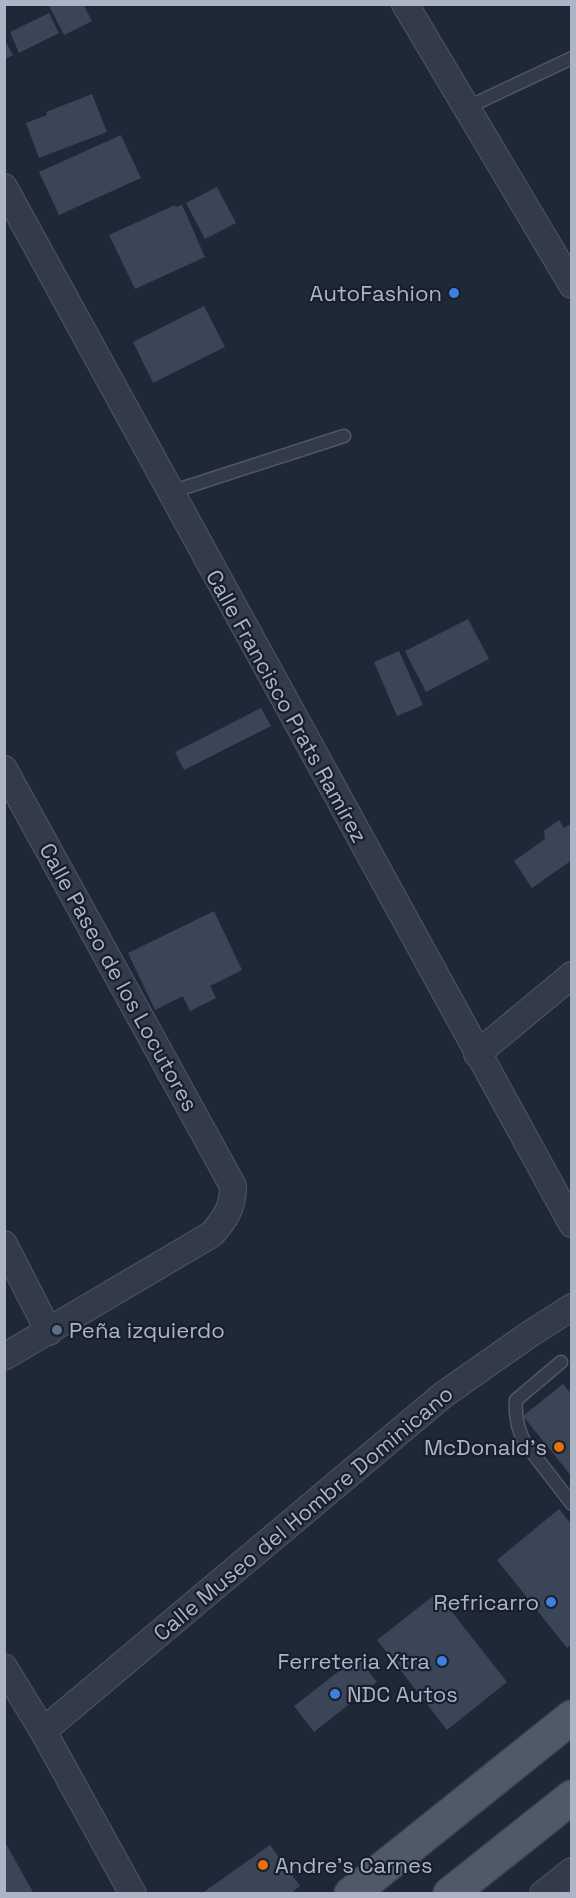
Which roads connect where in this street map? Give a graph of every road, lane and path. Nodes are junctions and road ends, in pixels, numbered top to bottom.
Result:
1 (405, 4) edge
2 (572, 58) edge
3 (466, 108) junction
4 (4, 187) edge
5 (572, 285) edge
6 (344, 436) dead end
7 (171, 492) junction
8 (4, 769) edge
9 (572, 975) edge
10 (477, 1054) junction
11 (572, 1224) edge
12 (4, 1244) edge
13 (572, 1307) edge
14 (49, 1332) junction
15 (4, 1357) edge
16 (561, 1362) dead end
17 (572, 1504) edge
18 (4, 1666) edge
19 (572, 1717) edge
20 (43, 1731) junction
21 (572, 1797) edge
22 (572, 1871) edge
23 (133, 1893) edge
24 (351, 1893) edge
25 (450, 1893) edge
26 (543, 1893) edge

1 - 3 street
2 - 3 lane
3 - 5 street
4 - 7 street, Calle Francisco Prats Ramírez
6 - 7 lane
7 - 10 street, Calle Francisco Prats Ramírez
8 - 14 street, Calle Paseo de los Locutores
9 - 10 street
10 - 11 street, Calle Francisco Prats Ramírez
12 - 14 street
13 - 20 street, Calle Museo del Hombre Dominicano
14 - 15 street
16 - 17 lane
18 - 20 street
19 - 24 main road
20 - 23 street
21 - 25 main road
22 - 26 street

